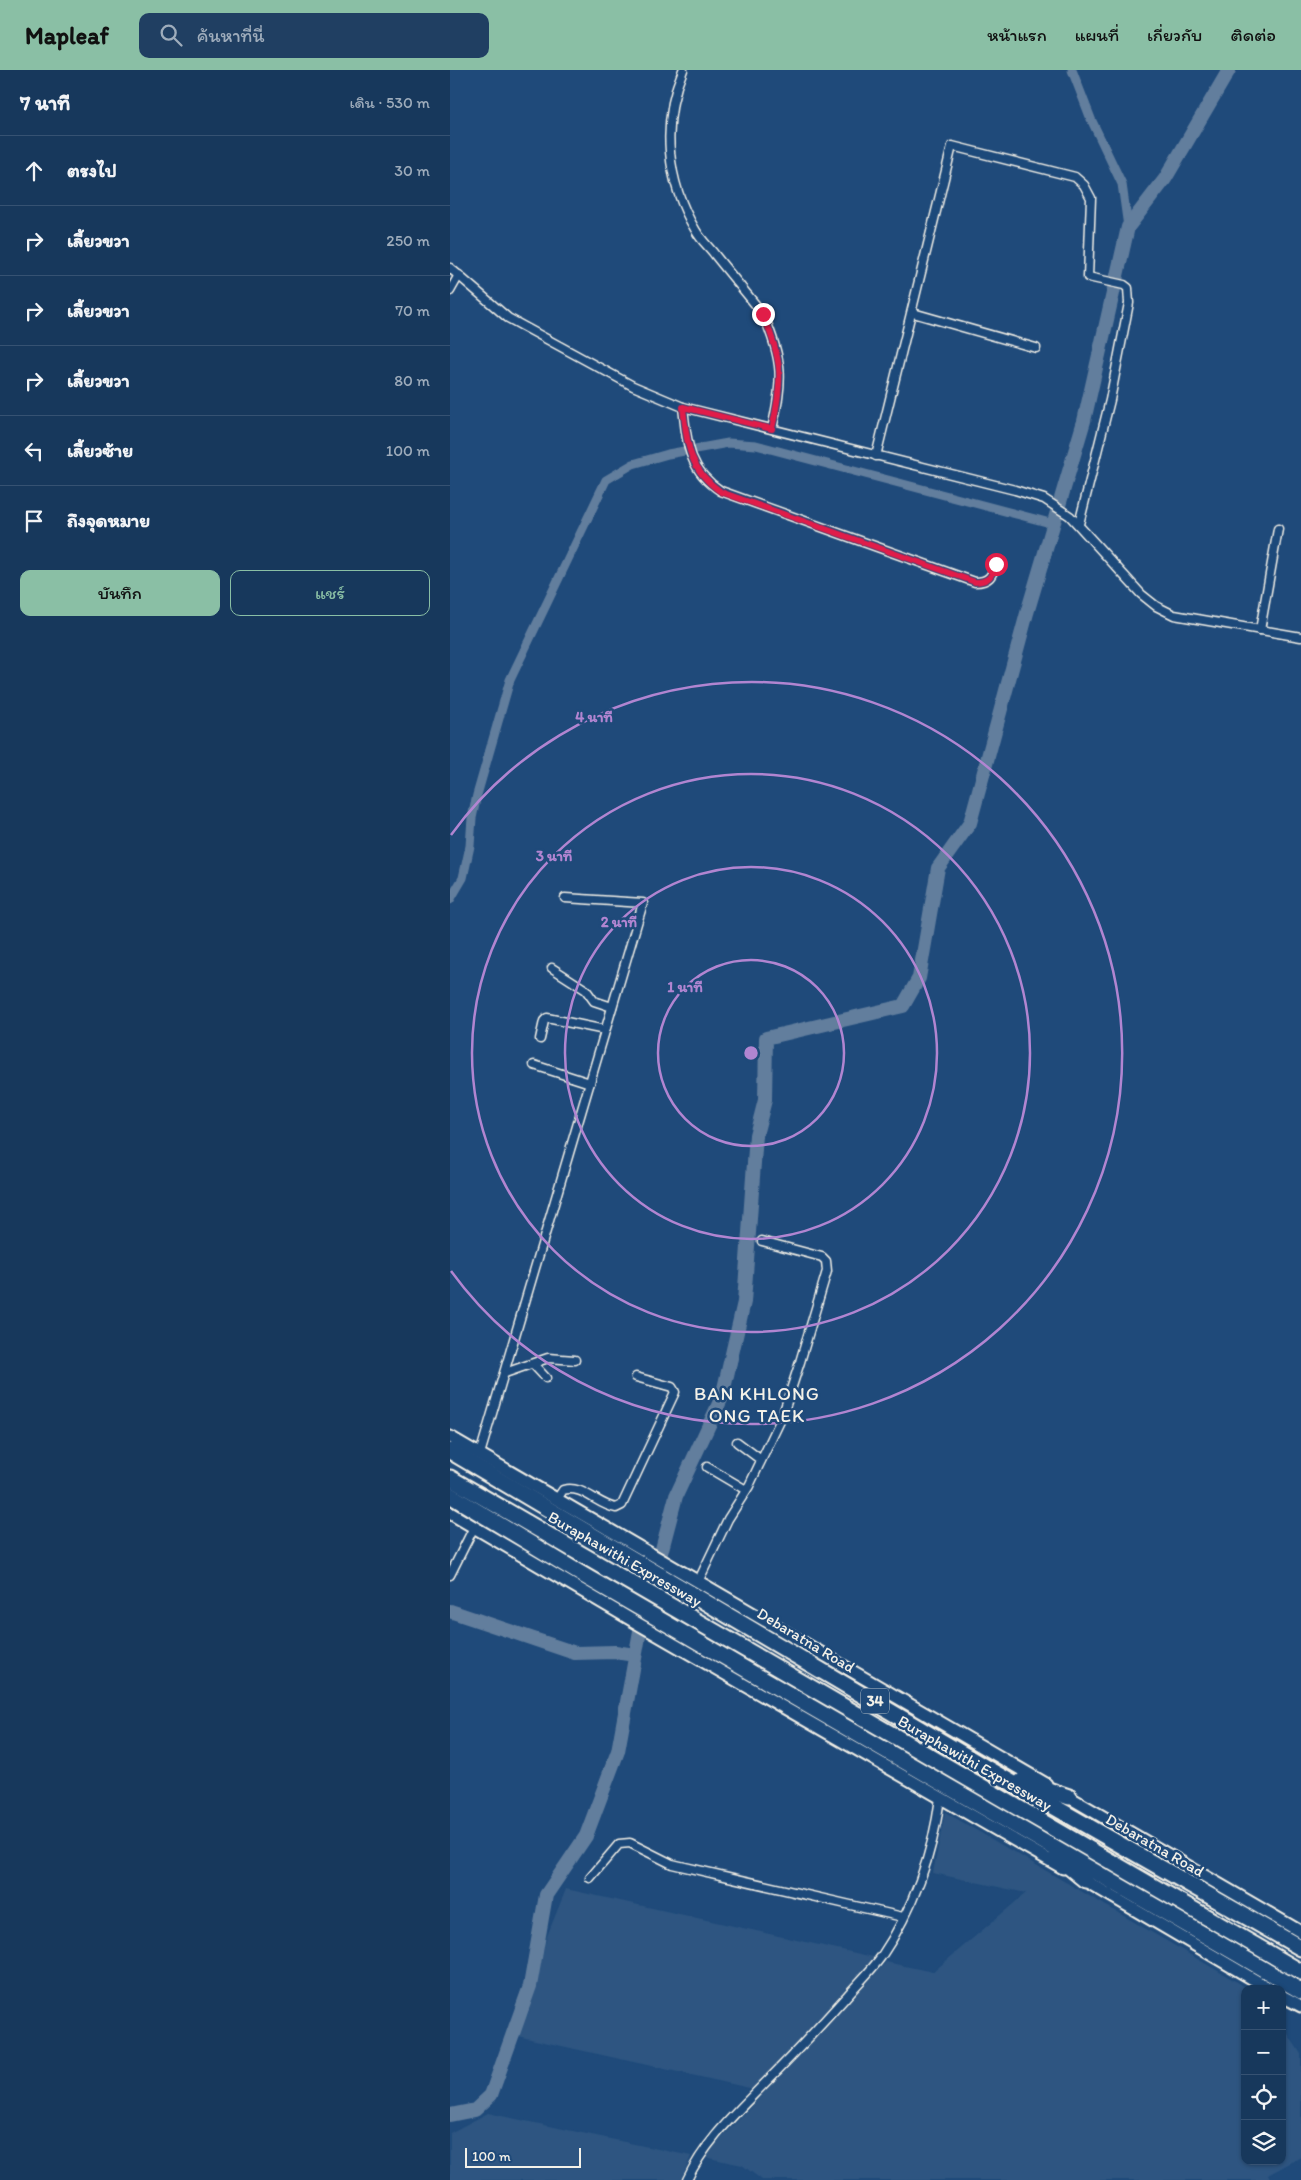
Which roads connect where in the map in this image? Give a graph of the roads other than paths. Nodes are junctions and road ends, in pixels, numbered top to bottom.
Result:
1 (683, 70) edge
2 (450, 268) edge
3 (459, 275) junction
4 (450, 291) edge
5 (913, 312) junction
6 (1036, 348) dead end
7 (683, 407) junction
8 (772, 429) junction
9 (876, 456) junction
10 (1079, 524) junction
11 (1278, 529) dead end
12 (996, 564) dead end
13 (1260, 630) junction
14 (1301, 637) edge
15 (565, 898) dead end
16 (552, 968) dead end
17 (612, 1007) junction
18 (606, 1030) junction
19 (540, 1039) dead end
20 (534, 1065) dead end
21 (590, 1082) junction
22 (762, 1241) dead end
23 (575, 1360) dead end
24 (533, 1364) junction
25 (505, 1373) junction
26 (636, 1377) dead end
27 (546, 1378) dead end
28 (450, 1437) edge
29 (736, 1442) dead end
30 (450, 1451) edge
31 (480, 1454) junction
32 (761, 1460) junction
33 (450, 1461) edge
34 (707, 1467) dead end
35 (450, 1478) edge
36 (746, 1490) junction
37 (450, 1495) edge
38 (557, 1499) junction
39 (450, 1513) edge
40 (474, 1527) junction
41 (450, 1575) edge
42 (698, 1582) junction
43 (986, 1768) junction
44 (1069, 1797) junction
45 (940, 1798) junction
46 (1011, 1822) junction
47 (590, 1878) dead end
48 (1085, 1880) junction
49 (903, 1916) junction
50 (1301, 1932) edge
51 (1301, 1948) edge
52 (1301, 1955) edge
53 (1301, 1972) edge
54 (1263, 1985) edge
55 (1301, 1991) edge
56 (1286, 1998) edge
57 (1301, 2006) edge
58 (687, 2180) edge

1 - 8 street
2 - 3 street
3 - 4 street
3 - 7 street
5 - 6 street
5 - 9 street
5 - 10 street
7 - 8 street
7 - 12 street
8 - 9 street
9 - 10 street
10 - 13 street
11 - 13 street
13 - 14 street
15 - 17 street
16 - 17 street
17 - 18 street
18 - 19 street
18 - 21 street
20 - 21 street
21 - 25 street
22 - 32 street
23 - 24 street
24 - 25 street
24 - 27 street
25 - 31 street
26 - 38 street
28 - 31 main road, Debaratna Road / 34
29 - 32 street
30 - 43 highway, Debaratna Road / 34
31 - 38 main road, Debaratna Road / 34
32 - 36 street
33 - 52 highway, Buraphawithi Expressway
34 - 36 street
35 - 53 highway, Buraphawithi Expressway
36 - 42 street
37 - 46 highway, 34
38 - 42 main road, Debaratna Road / 34
39 - 40 main road
40 - 41 street
40 - 45 main road
42 - 44 main road, Debaratna Road / 34
43 - 44 highway
43 - 51 highway, Debaratna Road / 34
44 - 50 main road, Debaratna Road / 34
45 - 48 main road
45 - 49 street
46 - 48 highway
46 - 55 highway, 34
47 - 49 street
48 - 54 main road
49 - 58 street
56 - 57 main road

